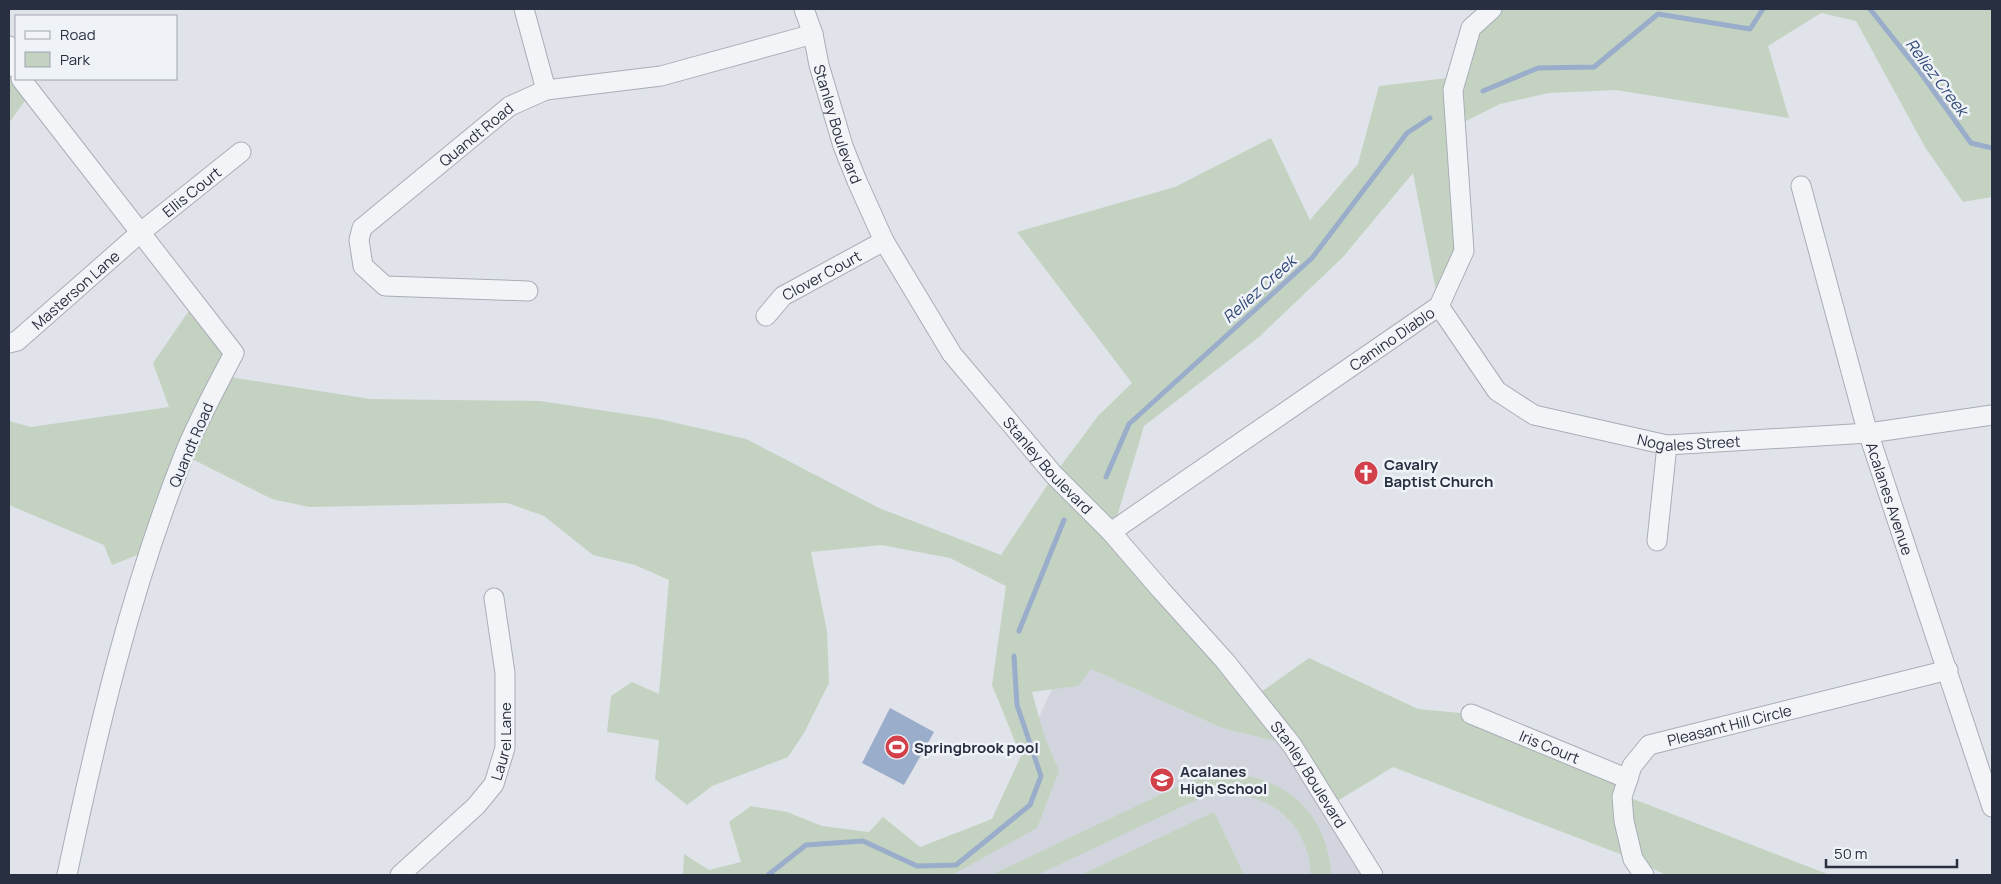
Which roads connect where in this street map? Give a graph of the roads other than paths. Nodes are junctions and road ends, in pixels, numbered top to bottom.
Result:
1 (524, 9) edge
2 (804, 9) edge
3 (1492, 9) edge
4 (814, 34) junction
5 (9, 46) edge
6 (15, 65) edge
7 (21, 80) edge
8 (546, 90) junction
9 (241, 152) dead end
10 (1801, 186) dead end
11 (141, 232) junction
12 (884, 241) junction
13 (528, 292) dead end
14 (1439, 306) junction
15 (766, 316) dead end
16 (9, 343) edge
17 (1992, 415) edge
18 (1869, 433) junction
19 (1667, 445) junction
20 (1111, 532) junction
21 (1657, 541) dead end
22 (494, 598) dead end
23 (1948, 670) junction
24 (1472, 714) dead end
25 (1628, 779) junction
26 (1992, 807) edge
27 (67, 875) edge
28 (400, 875) edge
29 (1373, 875) edge
30 (1644, 875) edge

1 - 8 street
2 - 4 street, Stanley Boulevard
3 - 14 street, Camino Diablo
4 - 8 street, Quandt Road
4 - 12 street, Stanley Boulevard
5 - 6 street
7 - 11 street, Quandt Road
8 - 13 street, Quandt Road
9 - 11 street, Ellis Court
10 - 18 street, Acalanes Avenue
11 - 16 street, Masterson Lane
11 - 27 street, Quandt Road
12 - 15 street, Clover Court
12 - 20 street, Stanley Boulevard
14 - 19 street, Nogales Street
14 - 20 street, Camino Diablo
17 - 18 street, Nogales Street
18 - 19 street, Nogales Street
18 - 23 street, Acalanes Avenue
19 - 21 street
20 - 29 street, Stanley Boulevard
22 - 28 street, Laurel Lane
23 - 25 street, Pleasant Hill Circle
23 - 26 street, Acalanes Avenue
24 - 25 street, Iris Court
25 - 30 street, Pleasant Hill Circle

